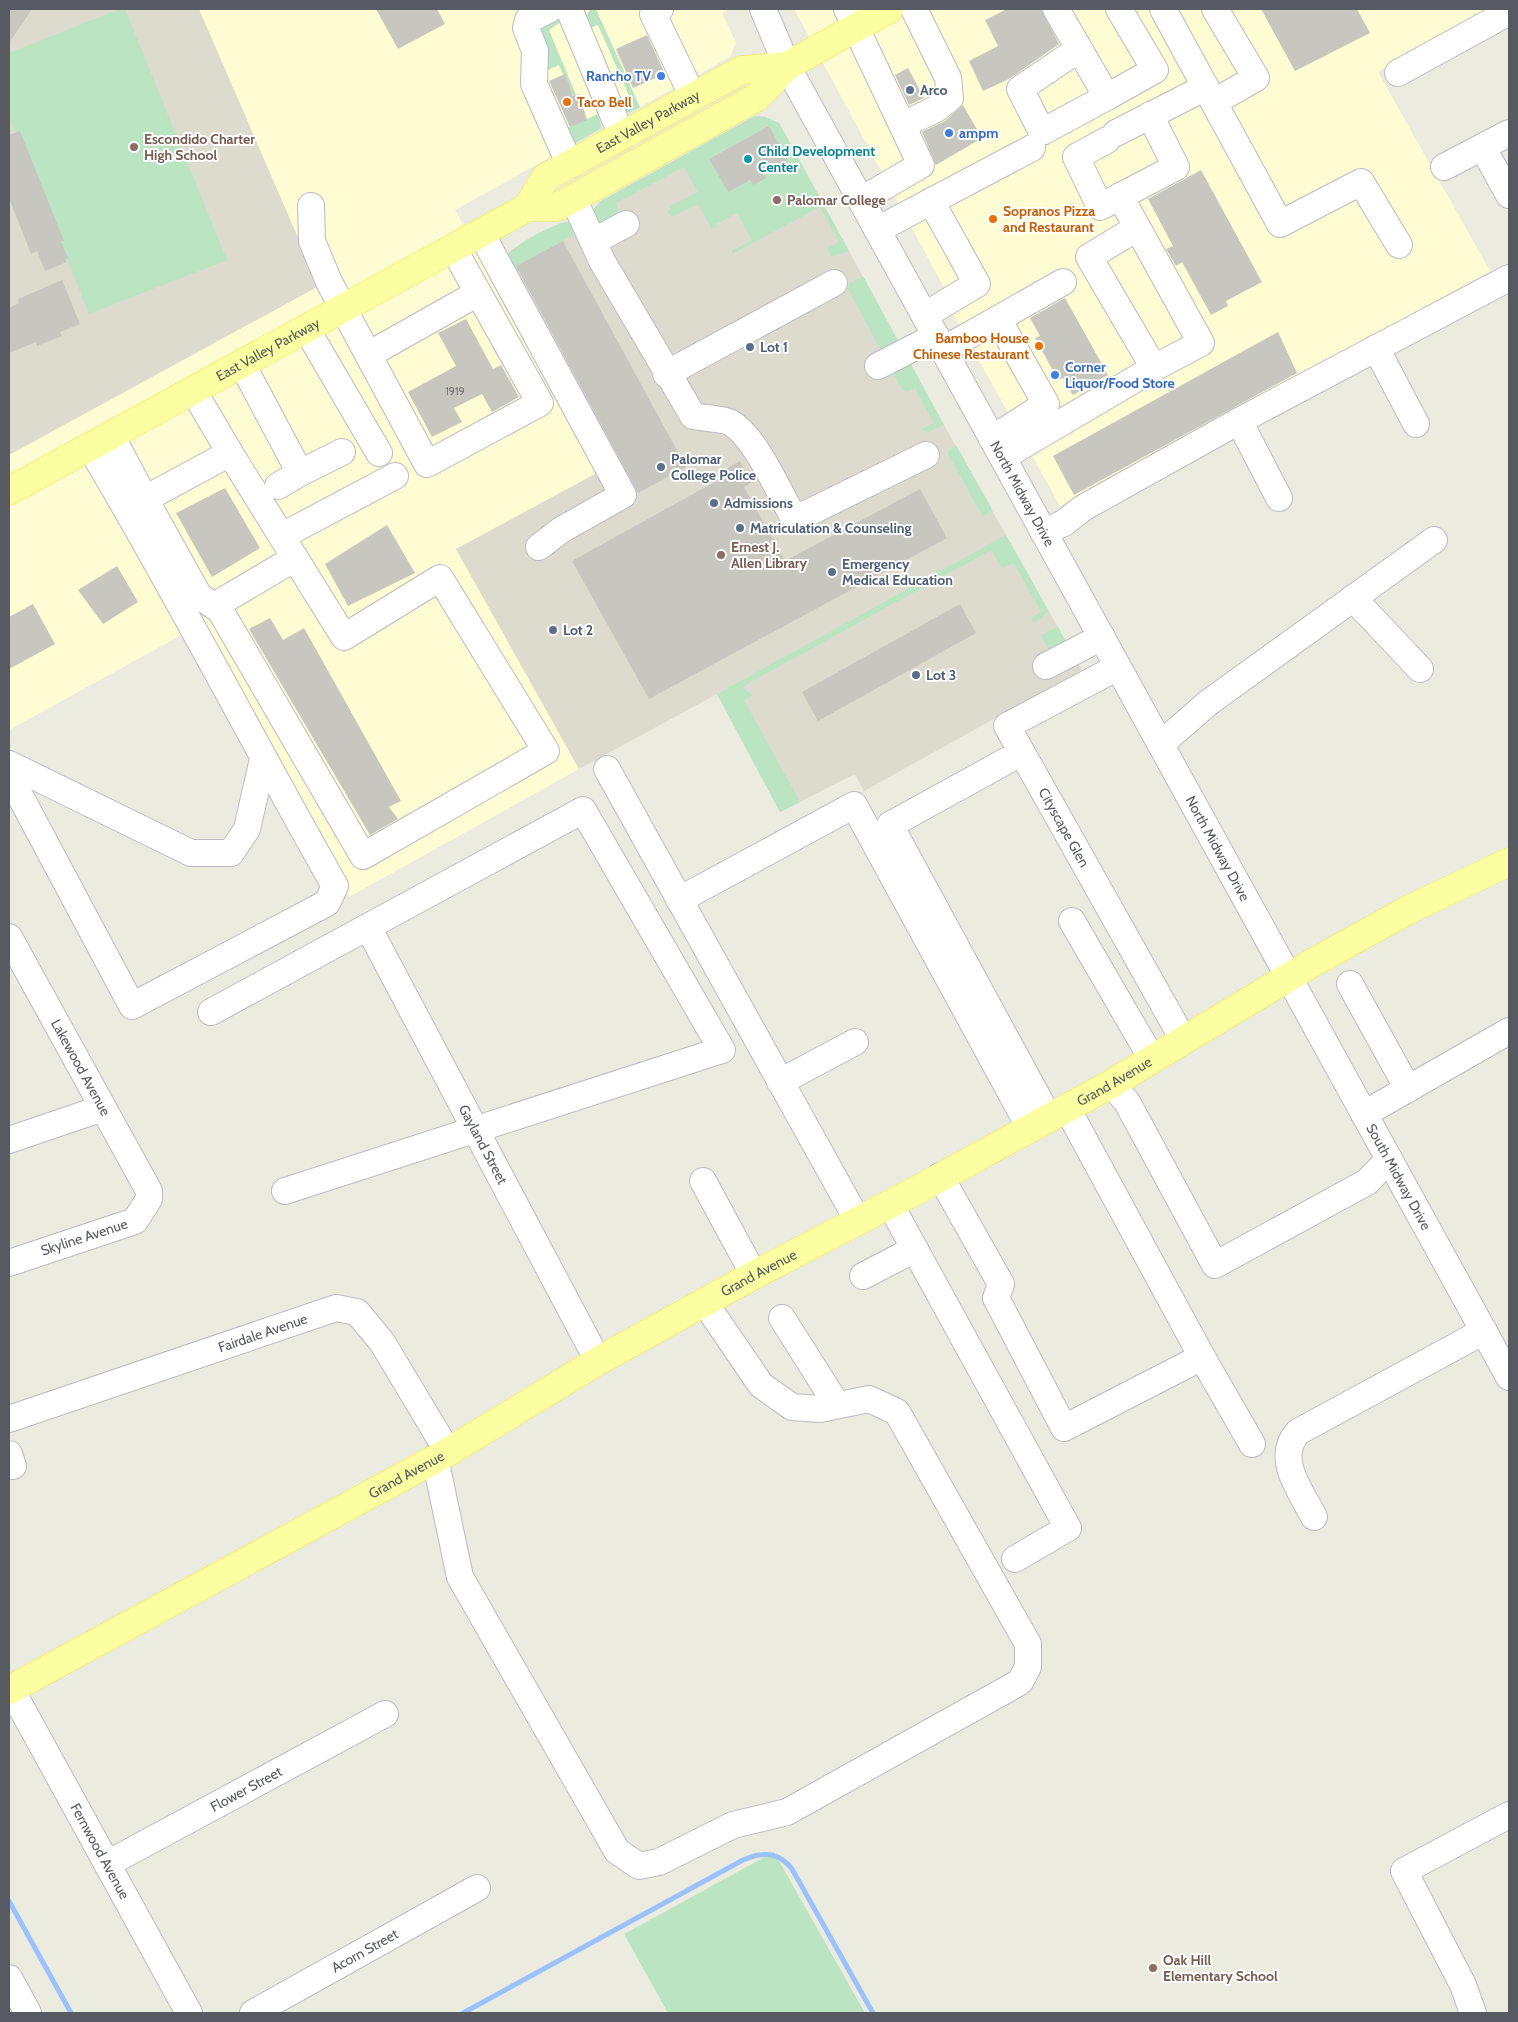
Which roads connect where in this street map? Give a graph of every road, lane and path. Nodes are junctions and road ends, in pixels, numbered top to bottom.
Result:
1 (550, 9) edge
2 (569, 9) edge
3 (660, 9) edge
4 (763, 9) edge
5 (889, 9) edge
6 (914, 9) edge
7 (1056, 9) edge
8 (1119, 9) edge
9 (1163, 9) edge
10 (1215, 9) edge
11 (1509, 12) edge
12 (852, 18) edge
13 (1079, 49) junction
14 (787, 66) junction
15 (1398, 73) dead end
16 (1210, 94) junction
17 (693, 97) junction
18 (1107, 97) junction
19 (1150, 116) junction
20 (903, 125) junction
21 (1509, 133) edge
22 (622, 136) junction
23 (1032, 148) dead end
24 (1483, 148) junction
25 (570, 164) junction
26 (1444, 167) dead end
27 (1509, 195) edge
28 (1120, 196) junction
29 (573, 198) junction
30 (861, 200) junction
31 (931, 201) junction
32 (310, 206) dead end
33 (528, 207) junction
34 (626, 224) dead end
35 (1137, 228) junction
36 (878, 230) junction
37 (480, 233) junction
38 (594, 241) junction
39 (1399, 246) dead end
40 (453, 248) junction
41 (1509, 278) edge
42 (1063, 282) dead end
43 (834, 283) dead end
44 (478, 293) junction
45 (342, 309) junction
46 (998, 319) junction
47 (306, 328) junction
48 (935, 334) junction
49 (1376, 348) junction
50 (368, 355) junction
51 (242, 364) junction
52 (878, 366) dead end
53 (1154, 368) junction
54 (666, 374) junction
55 (193, 390) junction
56 (1239, 421) junction
57 (1416, 424) dead end
58 (100, 441) junction
59 (997, 448) junction
60 (342, 452) dead end
61 (230, 453) junction
62 (379, 453) dead end
63 (926, 455) dead end
64 (394, 476) dead end
65 (9, 492) edge
66 (1279, 498) dead end
67 (145, 499) junction
68 (1043, 532) junction
69 (1434, 540) dead end
70 (288, 547) junction
71 (539, 547) dead end
72 (1353, 598) junction
73 (214, 606) junction
74 (1102, 637) junction
75 (1046, 666) dead end
76 (1118, 667) junction
77 (1420, 669) dead end
78 (1161, 744) junction
79 (263, 759) junction
80 (1008, 760) dead end
81 (9, 764) edge
82 (606, 769) dead end
83 (9, 775) edge
84 (1509, 862) edge
85 (680, 900) junction
86 (1072, 921) dead end
87 (368, 927) junction
88 (9, 937) edge
89 (17, 972) edge
90 (1289, 975) junction
91 (1350, 984) dead end
92 (211, 1012) dead end
93 (1509, 1031) edge
94 (1184, 1041) junction
95 (854, 1042) dead end
96 (1152, 1059) junction
97 (780, 1082) junction
98 (1111, 1084) junction
99 (1408, 1089) junction
100 (103, 1108) junction
101 (1364, 1114) junction
102 (1048, 1118) junction
103 (477, 1130) junction
104 (9, 1140) edge
105 (1389, 1160) junction
106 (940, 1176) junction
107 (703, 1181) dead end
108 (285, 1191) dead end
109 (149, 1198) joint
110 (890, 1204) junction
111 (858, 1221) junction
112 (915, 1249) junction
113 (9, 1263) edge
114 (754, 1275) junction
115 (864, 1276) dead end
116 (705, 1303) junction
117 (782, 1318) dead end
118 (1484, 1331) junction
119 (1202, 1357) junction
120 (598, 1361) junction
121 (1509, 1377) edge
122 (837, 1405) junction
123 (9, 1419) edge
124 (1252, 1444) dead end
125 (441, 1455) junction
126 (1314, 1517) dead end
127 (1015, 1559) dead end
128 (10, 1690) edge
129 (385, 1714) dead end
130 (1509, 1815) edge
131 (107, 1864) junction
132 (477, 1888) dead end
133 (9, 1978) edge
134 (28, 2013) edge
135 (189, 2013) edge
136 (253, 2013) edge
137 (1474, 2013) edge

1 - 25 street
2 - 22 street
3 - 17 street
4 - 14 street, North Midway Drive
5 - 12 main road, East Valley Parkway
6 - 20 street
7 - 13 street
8 - 18 street
9 - 16 street
10 - 16 street
11 - 15 street
12 - 14 main road, East Valley Parkway
12 - 20 street
13 - 18 street
13 - 18 street
14 - 17 main road, East Valley Parkway
14 - 29 main road, East Valley Parkway
14 - 30 street, North Midway Drive
16 - 19 street
16 - 39 street
17 - 22 main road, East Valley Parkway
19 - 28 street
19 - 28 street
20 - 30 street
21 - 24 street
22 - 25 main road, East Valley Parkway
23 - 31 street
24 - 26 street
24 - 27 street
25 - 33 main road, East Valley Parkway
28 - 35 street
29 - 33 main road, East Valley Parkway
29 - 38 street
30 - 36 street, North Midway Drive
31 - 36 street
31 - 48 street
32 - 45 street
33 - 37 main road, East Valley Parkway
34 - 38 street
35 - 53 street
35 - 53 street
36 - 48 street, North Midway Drive
37 - 40 main road, East Valley Parkway
37 - 71 street
38 - 54 street
40 - 44 street
40 - 45 main road, East Valley Parkway
41 - 49 street
42 - 46 street
43 - 54 street
44 - 50 street
44 - 50 street
45 - 47 main road, East Valley Parkway
45 - 50 street
46 - 48 street
46 - 59 street
47 - 51 main road, East Valley Parkway
47 - 62 street
48 - 52 street
48 - 59 street, North Midway Drive
49 - 56 street
49 - 57 street
51 - 55 main road, East Valley Parkway
51 - 60 street
53 - 59 street
54 - 63 street
55 - 58 main road, East Valley Parkway
55 - 61 street
56 - 66 street
56 - 68 street
58 - 65 main road, East Valley Parkway
58 - 67 street
58 - 79 street
59 - 68 street, North Midway Drive
61 - 67 street
61 - 70 street
64 - 70 street
67 - 73 street
68 - 74 street, North Midway Drive
69 - 72 street
70 - 73 street
70 - 73 street
72 - 77 street
72 - 78 street
74 - 75 street
74 - 76 street, North Midway Drive
76 - 78 street, North Midway Drive
76 - 94 street, Cityscape Glen
78 - 90 street, North Midway Drive
79 - 81 street
79 - 83 street
80 - 102 street
82 - 85 street
84 - 90 main road, Grand Avenue
85 - 97 street
85 - 102 street
86 - 96 street
87 - 92 street
87 - 103 street, Gayland Street
87 - 103 street
88 - 89 street, Lakewood Avenue
89 - 100 street, Lakewood Avenue
90 - 94 main road, Grand Avenue
90 - 101 street, South Midway Drive
91 - 99 street
93 - 99 street
94 - 96 main road, Grand Avenue
95 - 97 street
96 - 98 main road, Grand Avenue
97 - 111 street
98 - 102 main road, Grand Avenue
98 - 105 street
99 - 101 street
100 - 104 street
100 - 109 street, Lakewood Avenue
101 - 105 street, South Midway Drive
102 - 106 main road, Grand Avenue
102 - 119 street
103 - 108 street
103 - 120 street, Gayland Street
105 - 118 street, South Midway Drive
106 - 110 main road, Grand Avenue
106 - 119 street
107 - 114 street
109 - 113 street, Skyline Avenue
110 - 111 main road, Grand Avenue
110 - 112 street
111 - 114 main road, Grand Avenue
112 - 115 street
112 - 127 street
114 - 116 main road, Grand Avenue
116 - 120 main road, Grand Avenue
116 - 122 street, Fairdale Avenue
117 - 122 street
118 - 121 street, South Midway Drive
118 - 126 street
119 - 124 street
120 - 125 main road, Grand Avenue
122 - 125 street, Fairdale Avenue
123 - 125 street, Fairdale Avenue
125 - 128 main road, Grand Avenue
128 - 131 street, Fernwood Avenue
129 - 131 street, Flower Street
130 - 137 street
131 - 135 street, Fernwood Avenue
132 - 136 street, Acorn Street
133 - 134 street

